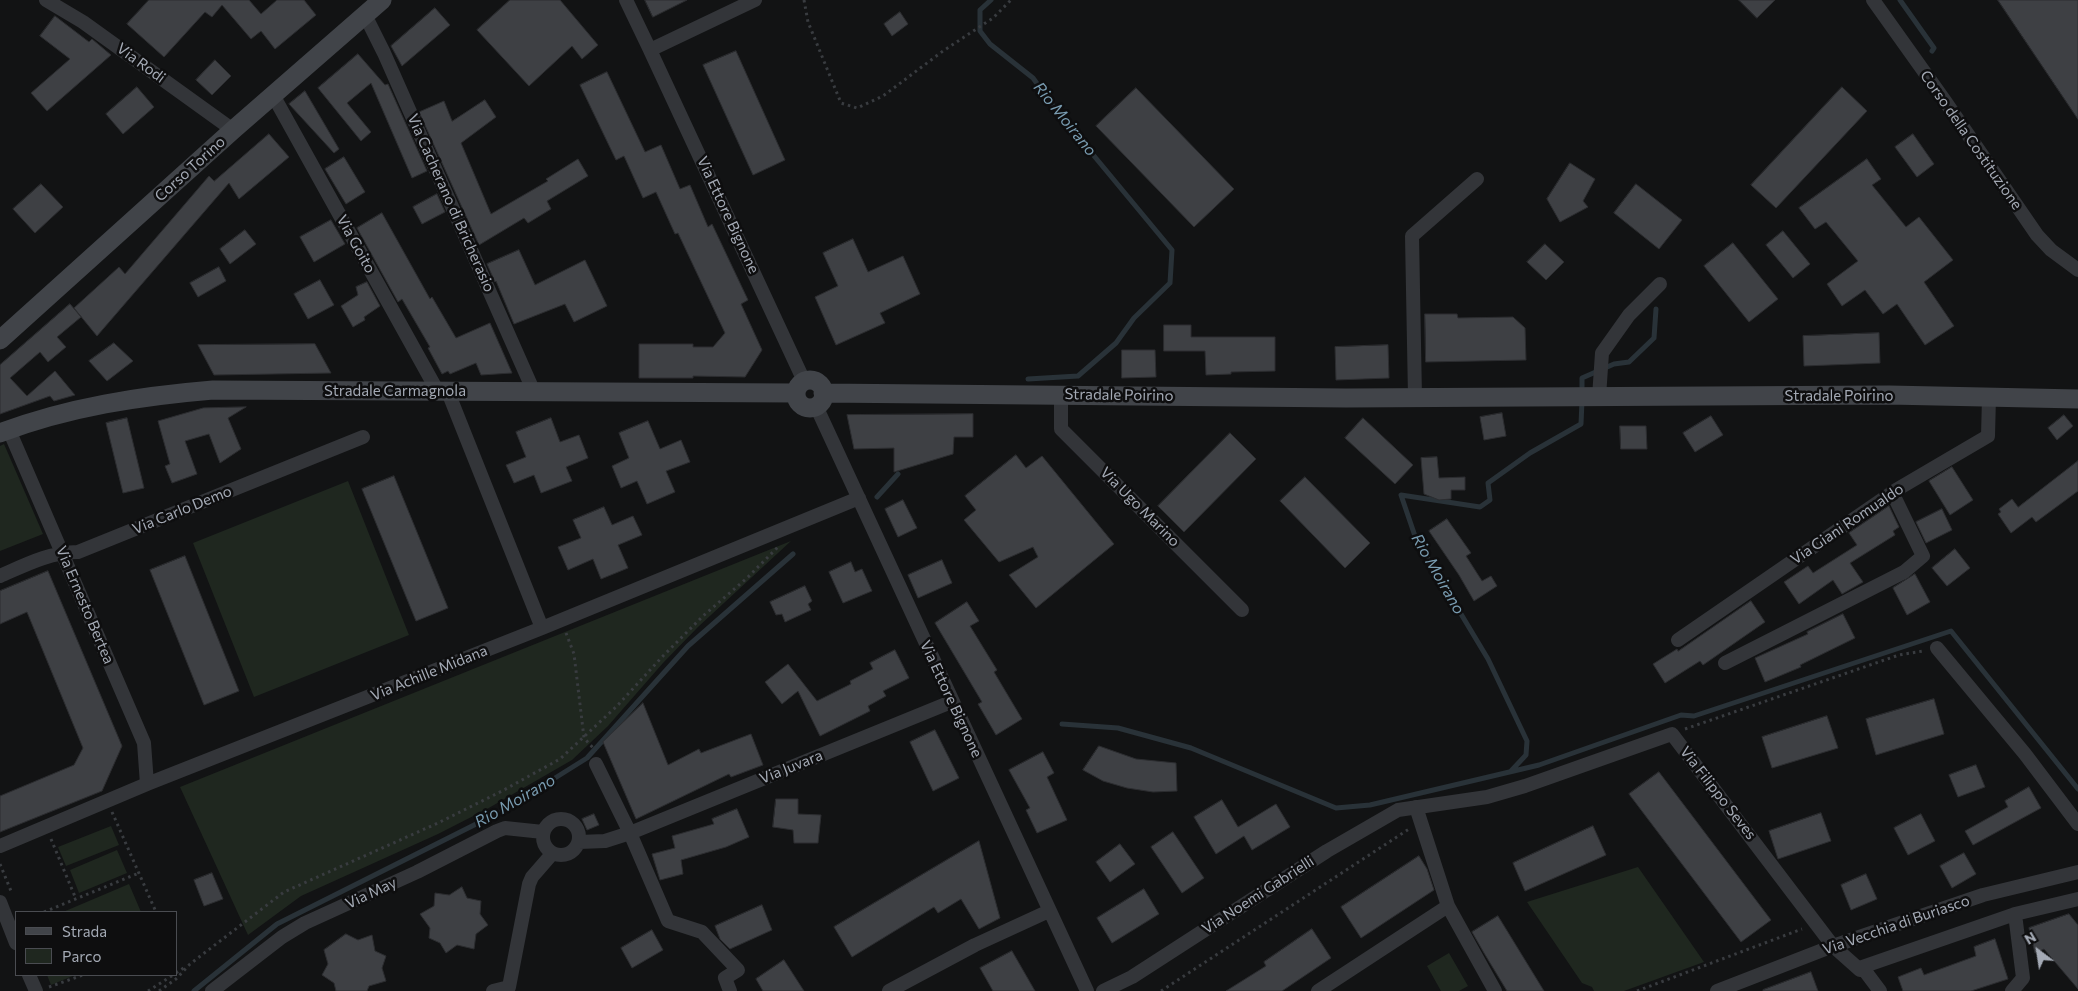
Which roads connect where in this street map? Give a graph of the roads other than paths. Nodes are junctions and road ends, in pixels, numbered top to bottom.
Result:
1 (46, 0) edge
2 (382, 0) edge
3 (626, 0) edge
4 (755, 0) edge
5 (1873, 0) edge
6 (365, 15) junction
7 (650, 50) junction
8 (273, 95) junction
9 (233, 130) junction
10 (1477, 178) dead end
11 (2078, 270) edge
12 (1660, 284) dead end
13 (0, 340) edge
14 (800, 387) junction
15 (443, 392) junction
16 (534, 392) junction
17 (1588, 393) junction
18 (1061, 394) junction
19 (1415, 397) junction
20 (1988, 397) junction
21 (820, 399) junction
22 (2078, 399) edge
23 (5, 431) edge
24 (363, 437) dead end
25 (1892, 492) junction
26 (858, 498) junction
27 (61, 552) junction
28 (0, 576) edge
29 (1242, 610) dead end
30 (542, 628) junction
31 (1678, 640) dead end
32 (1937, 648) road end
33 (1725, 662) dead end
34 (951, 702) junction
35 (599, 760) road end
36 (147, 784) junction
37 (1416, 808) junction
38 (2078, 824) edge
39 (543, 832) junction
40 (630, 833) junction
41 (578, 842) junction
42 (0, 846) edge
43 (552, 854) junction
44 (2078, 872) edge
45 (6, 899) edge
46 (2078, 899) edge
47 (1448, 906) junction
48 (1049, 911) junction
49 (2016, 914) junction
50 (15, 938) edge
51 (1833, 946) junction
52 (1862, 967) junction
53 (29, 976) edge
54 (509, 989) edge
55 (36, 991) edge
56 (212, 991) edge
57 (493, 991) edge
58 (730, 991) edge
59 (889, 991) edge
60 (1087, 991) edge
61 (1103, 991) edge
62 (1318, 991) edge
63 (1495, 991) edge
64 (1717, 991) edge
65 (1880, 991) edge
66 (2012, 991) edge

1 - 9 street, Via Rodi
2 - 6 main road, Corso Torino
3 - 7 street, Via Ettore Bignone
4 - 7 street
5 - 11 street, Corso della Costituzione
6 - 8 main road, Corso Torino
6 - 16 street, Via Cacherano di Bricherasio
7 - 14 street, Via Ettore Bignone
8 - 9 main road, Corso Torino
8 - 15 street, Via Goito
9 - 13 main road, Corso Torino
10 - 19 street
12 - 17 street
14 - 16 main road, Stradale Carmagnola
14 - 21 main road
15 - 16 main road, Stradale Carmagnola
15 - 23 main road, Stradale Carmagnola
15 - 30 street, Via Goito
17 - 19 main road, Stradale Poirino
17 - 20 main road, Stradale Poirino
18 - 19 main road, Stradale Poirino
18 - 21 main road, Stradale Poirino
18 - 29 street, Via Ugo Marino
20 - 22 main road, Stradale Poirino
20 - 25 street, Via Giani Romualdo
21 - 26 street, Via Ettore Bignone
23 - 27 street, Via Ernesto Bertea
24 - 27 street, Via Carlo Demo
25 - 31 street, Via Giani Romualdo
25 - 33 street
26 - 30 street, Via Achille Midana
26 - 34 street, Via Ettore Bignone
27 - 28 street, Via Carlo Demo
27 - 36 street, Via Ernesto Bertea
30 - 36 street, Via Achille Midana
32 - 38 street
34 - 40 street, Via Juvara
34 - 48 street, Via Ettore Bignone
35 - 40 street
36 - 42 street, Via Achille Midana
37 - 47 street
37 - 51 street, Via Filippo Seves
37 - 61 street, Via Noemi Gabrielli
39 - 41 street
39 - 43 street
39 - 56 street, Via May
40 - 41 street, Via Juvara
40 - 58 street
41 - 43 street
43 - 54 street
44 - 51 street, Via Vecchia di Buriasco
45 - 50 street
46 - 49 street
47 - 62 street
47 - 63 street
48 - 59 street
48 - 60 street, Via Ettore Bignone
49 - 52 street
49 - 66 street
51 - 52 street, Via Filippo Seves
51 - 64 street, Via Vecchia di Buriasco
52 - 65 street
53 - 55 street
54 - 57 street

